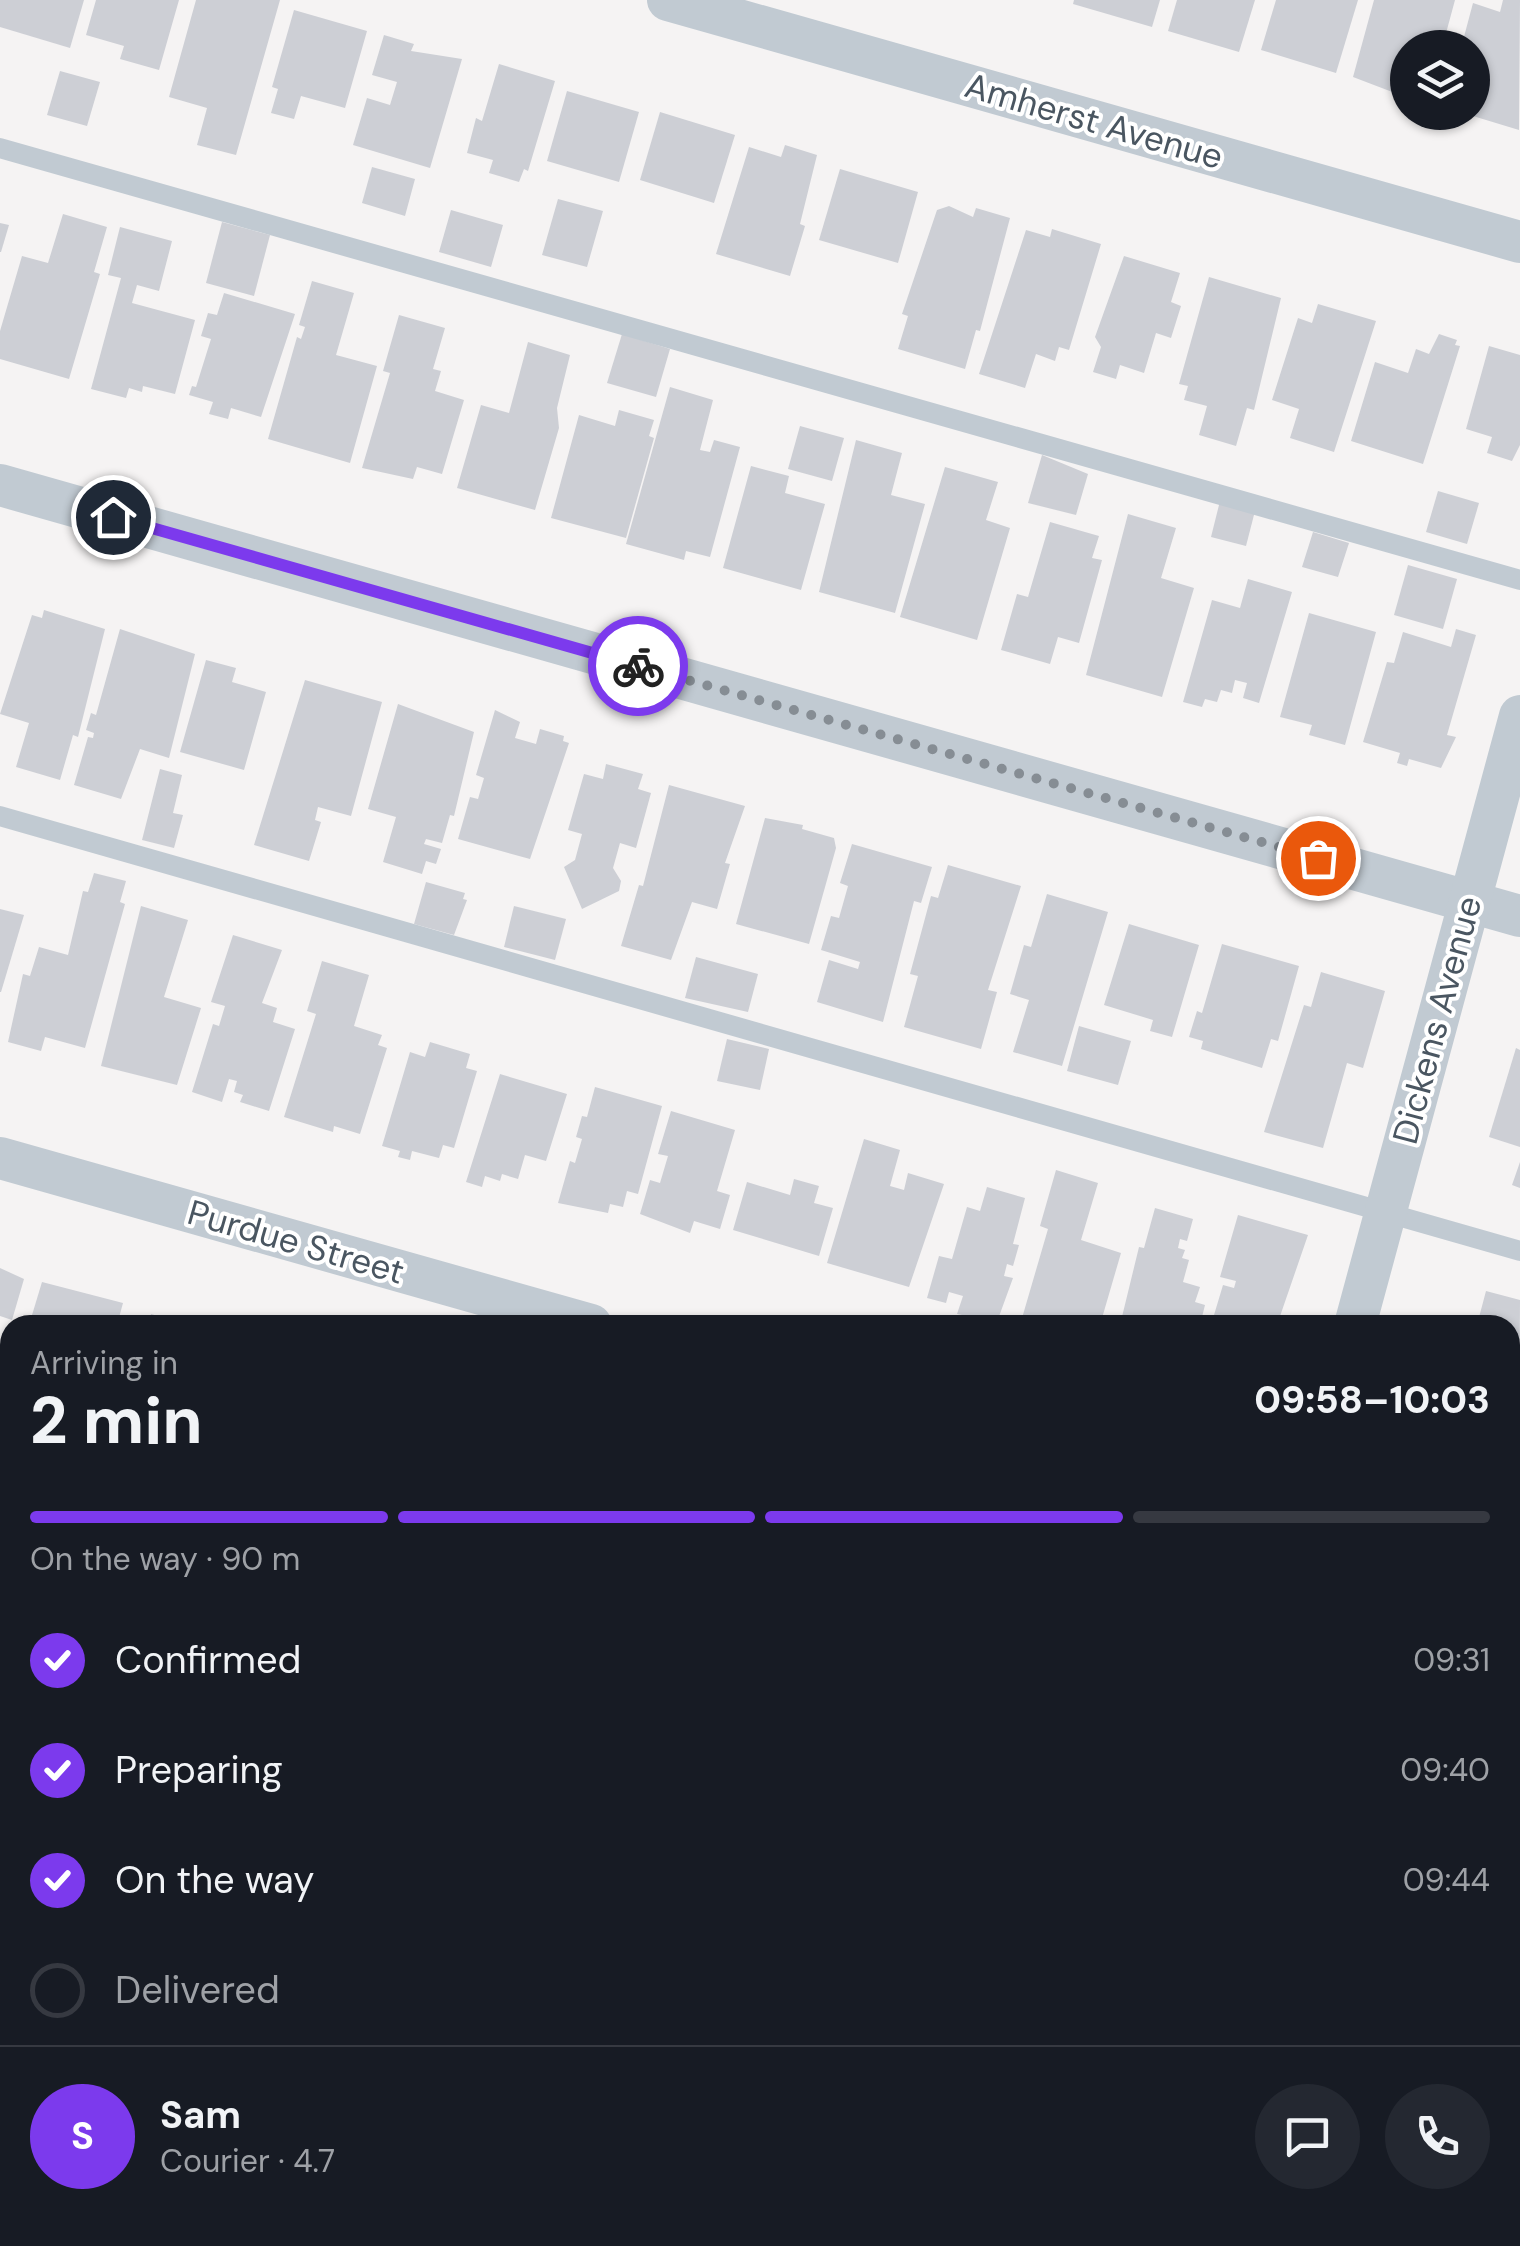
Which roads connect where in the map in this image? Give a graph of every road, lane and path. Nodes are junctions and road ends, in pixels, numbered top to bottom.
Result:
1 (668, 0) edge
2 (0, 148) edge
3 (1520, 242) edge
4 (0, 485) edge
5 (1520, 580) edge
6 (1520, 716) edge
7 (0, 816) edge
8 (1468, 902) junction
9 (1520, 916) edge
10 (0, 1158) edge
11 (1385, 1213) junction
12 (1520, 1251) edge
13 (557, 1315) edge
14 (1358, 1315) edge

1 - 3 street, Amherst Avenue
2 - 5 lane
4 - 8 street
6 - 8 street, Dickens Avenue
7 - 11 lane
8 - 9 street
8 - 11 street, Dickens Avenue
10 - 13 street, Purdue Street
11 - 12 lane
11 - 14 street, Dickens Avenue

